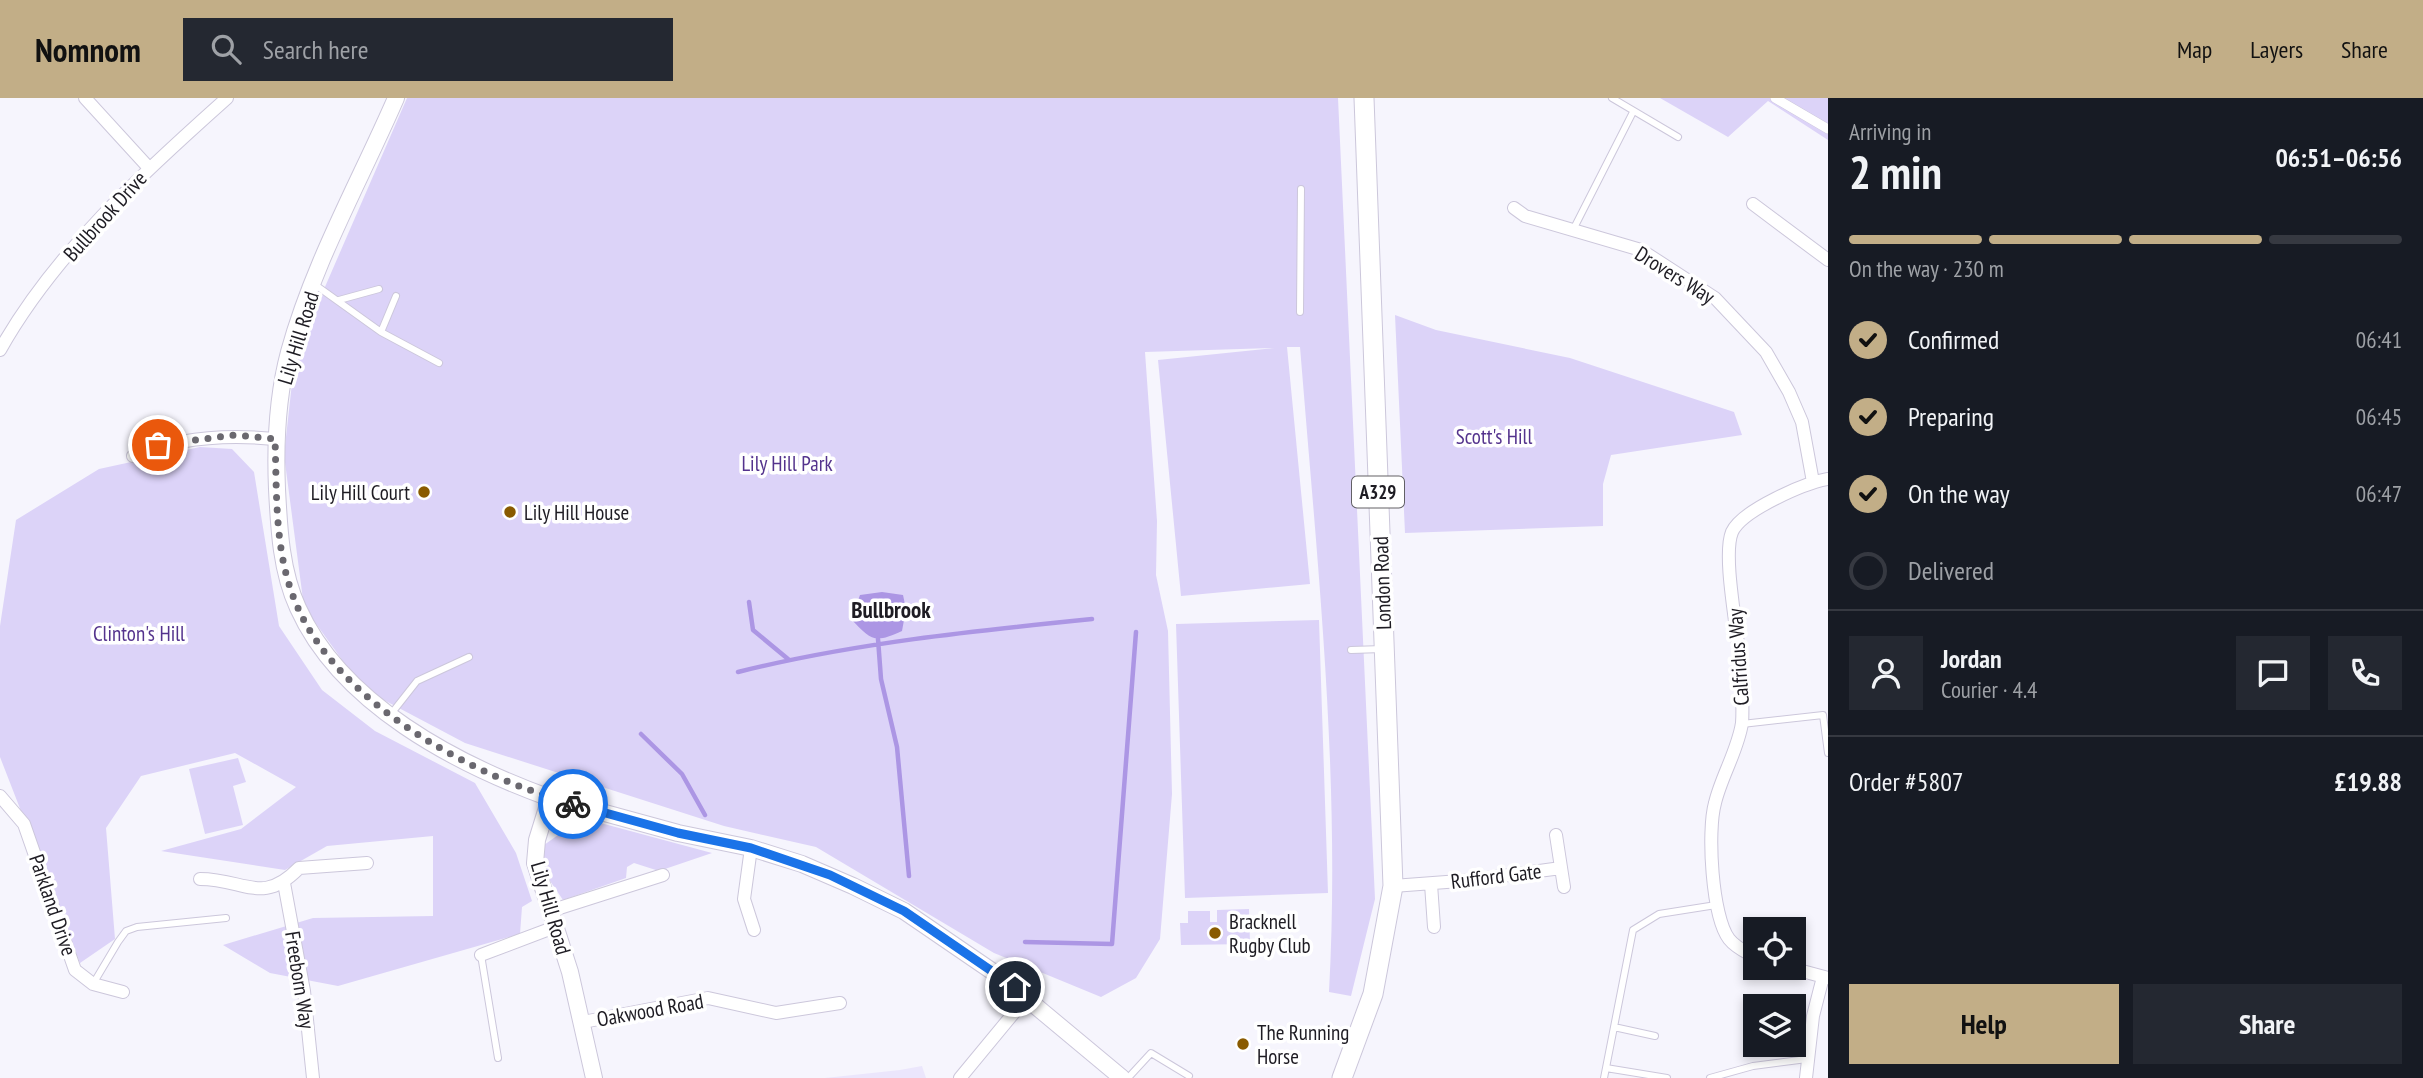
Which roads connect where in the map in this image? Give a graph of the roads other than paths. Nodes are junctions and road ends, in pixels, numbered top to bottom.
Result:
1 (85, 98) edge
2 (227, 98) edge
3 (396, 98) edge
4 (1364, 98) edge
5 (1612, 98) edge
6 (1775, 98) edge
7 (1633, 112) junction
8 (1828, 129) edge
9 (1678, 136) dead end
10 (149, 168) junction
11 (1301, 189) dead end
12 (1753, 204) dead end
13 (1514, 208) dead end
14 (1574, 228) junction
15 (1828, 260) edge
16 (314, 285) junction
17 (379, 289) dead end
18 (396, 296) dead end
19 (339, 300) junction
20 (1300, 312) dead end
21 (381, 332) junction
22 (0, 350) edge
23 (439, 363) dead end
24 (275, 439) junction
25 (133, 456) dead end
26 (1828, 479) edge
27 (1813, 482) junction
28 (1385, 649) junction
29 (1351, 650) dead end
30 (469, 657) dead end
31 (391, 714) junction
32 (1742, 724) junction
33 (1828, 753) edge
34 (0, 796) edge
35 (550, 798) junction
36 (1556, 835) dead end
37 (751, 848) junction
38 (367, 863) dead end
39 (1560, 868) junction
40 (663, 874) dead end
41 (200, 879) dead end
42 (284, 883) junction
43 (1431, 884) junction
44 (1393, 887) junction
45 (1564, 887) dead end
46 (1717, 905) junction
47 (550, 911) junction
48 (226, 918) dead end
49 (1434, 926) dead end
50 (555, 927) junction
51 (754, 930) dead end
52 (1743, 949) edge
53 (481, 956) joint
54 (1806, 972) edge
55 (1825, 978) edge
56 (93, 984) junction
57 (123, 992) dead end
58 (1027, 997) junction
59 (840, 1003) dead end
60 (583, 1022) junction
61 (1614, 1027) junction
62 (1656, 1036) dead end
63 (498, 1058) dead end
64 (1807, 1059) junction
65 (1606, 1068) junction
66 (1342, 1073) edge
67 (1189, 1076) edge
68 (313, 1078) edge
69 (594, 1078) edge
70 (960, 1078) edge
71 (1122, 1078) edge
72 (1128, 1078) edge
73 (1604, 1078) edge
74 (1667, 1078) edge
75 (1710, 1078) edge
76 (1806, 1078) edge

1 - 10 street
2 - 10 street, Bullbrook Drive
3 - 16 street, Lily Hill Road
4 - 28 main road, London Road / A329
5 - 7 lane
6 - 8 street
7 - 9 lane
7 - 14 lane
10 - 22 street, Bullbrook Drive
11 - 20 lane
12 - 15 street
13 - 14 street, Drovers Way
14 - 27 street, Drovers Way
16 - 19 lane
16 - 24 street, Lily Hill Road
17 - 19 lane
18 - 21 lane
19 - 21 lane
21 - 23 lane
24 - 25 street
24 - 31 street, Lily Hill Road
26 - 27 street, Calfridus Way
27 - 32 street, Calfridus Way
28 - 29 lane
28 - 44 main road, London Road / A329
30 - 31 lane
31 - 35 street, Lily Hill Road
32 - 33 lane
32 - 46 street, Calfridus Way
34 - 56 street, Parkland Drive
35 - 37 street
35 - 47 street, Lily Hill Road
36 - 39 street, Rufford Gate
37 - 51 street
37 - 58 street
38 - 42 street
39 - 43 street, Rufford Gate
39 - 45 street, Rufford Gate
40 - 47 street
41 - 42 street
42 - 68 street, Freeborn Way
43 - 44 street, Rufford Gate
43 - 49 street, Rufford Gate
44 - 66 main road, London Road / A329
46 - 52 street, Calfridus Way
46 - 61 lane
47 - 50 street, Lily Hill Road
48 - 56 lane
50 - 53 street
50 - 60 street, Lily Hill Road
53 - 63 lane
54 - 55 street
55 - 64 street
56 - 57 street
58 - 70 street
58 - 71 street
59 - 60 street, Oakwood Road
60 - 69 street, Lily Hill Road
61 - 62 lane
61 - 65 lane
64 - 75 lane
64 - 76 street
65 - 73 lane
65 - 74 lane
67 - 72 lane

